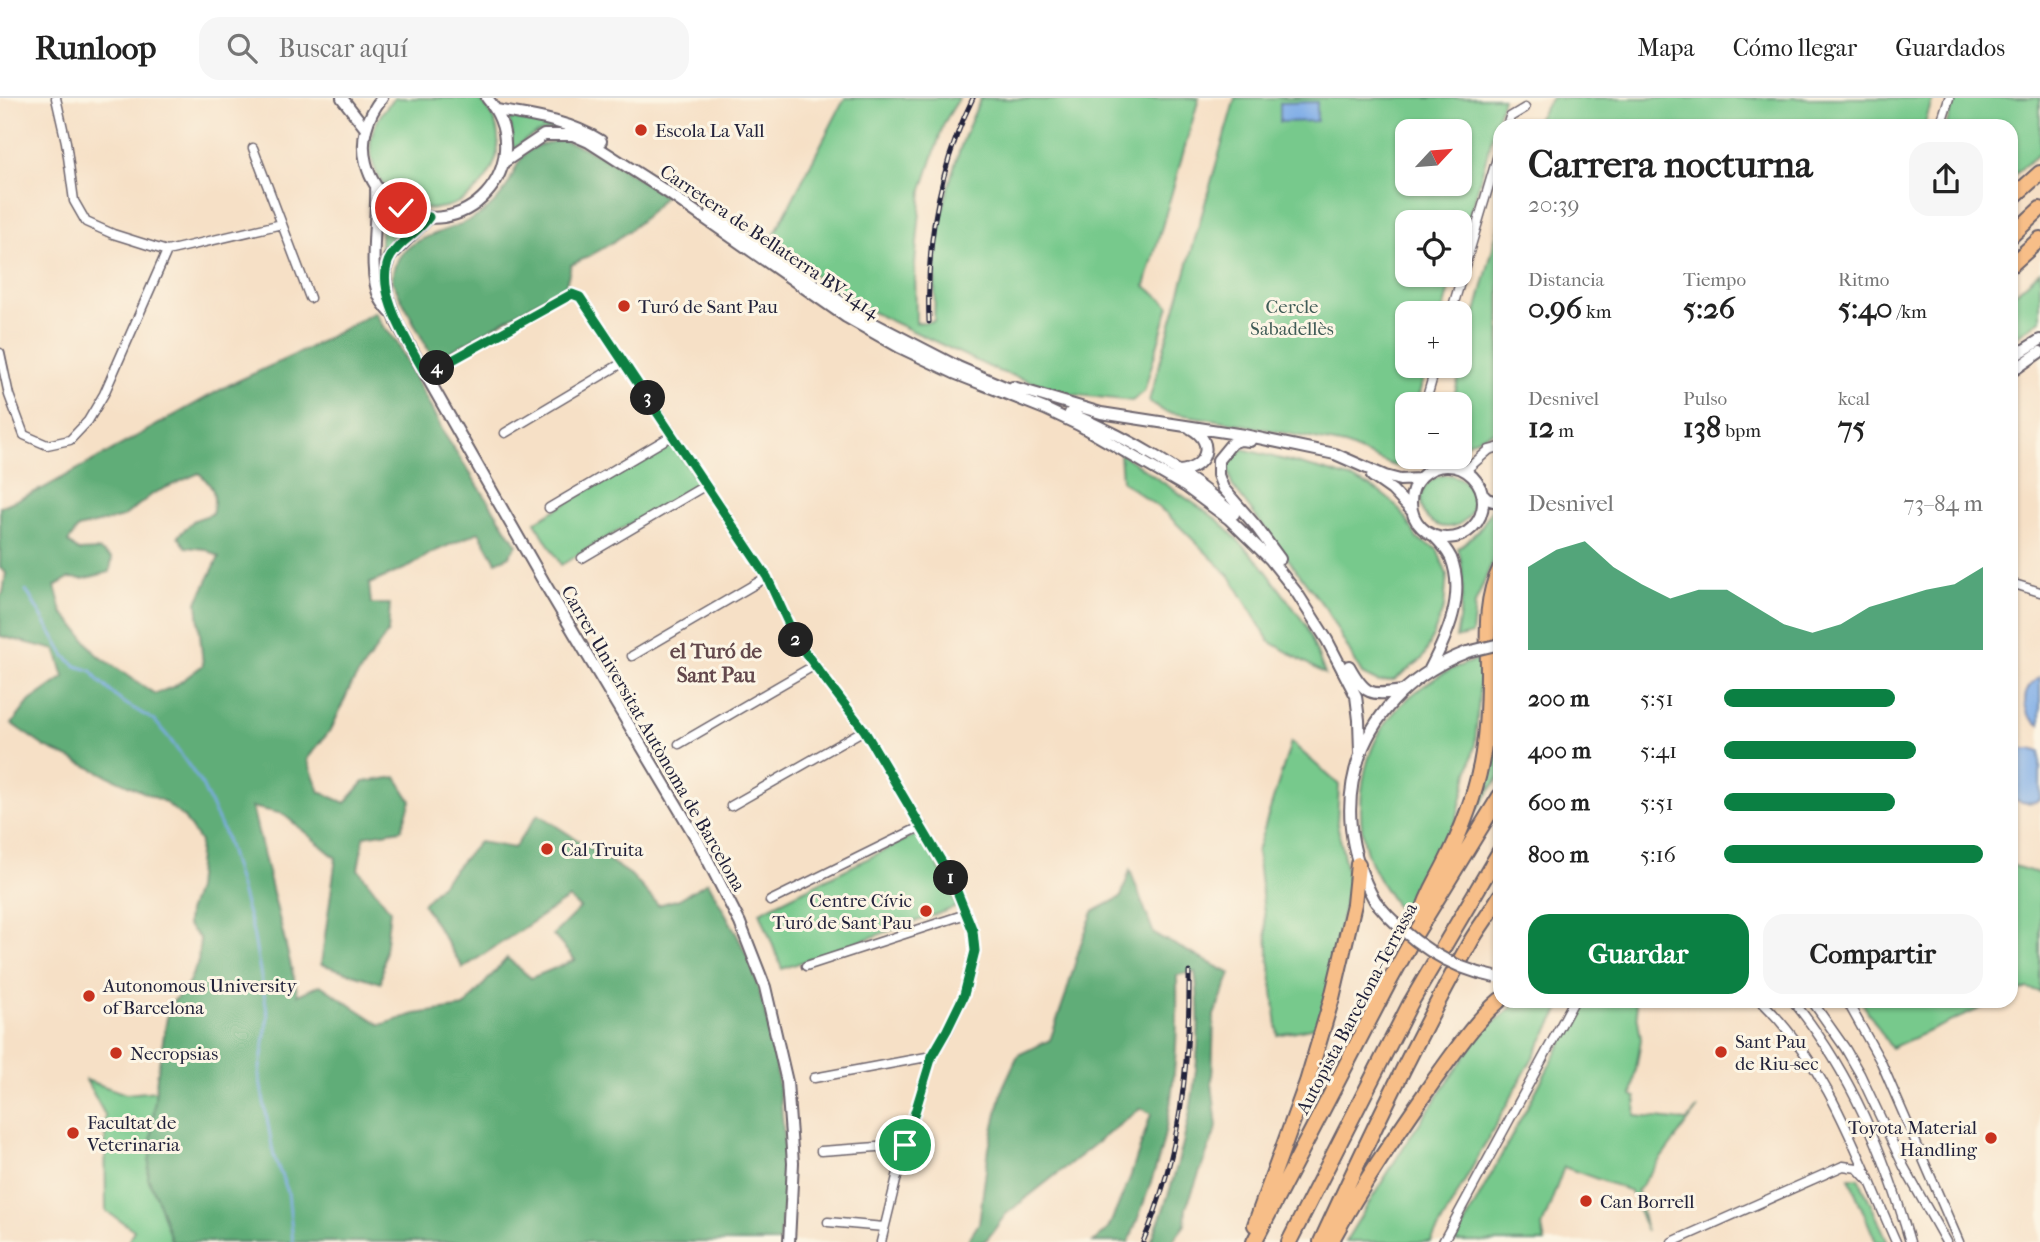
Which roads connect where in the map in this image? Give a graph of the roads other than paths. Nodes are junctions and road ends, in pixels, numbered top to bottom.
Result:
1 (56, 98) edge
2 (382, 98) edge
3 (487, 98) edge
4 (1949, 98) edge
5 (344, 99) edge
6 (1525, 108) dead end
7 (496, 110) junction
8 (1509, 119) edge
9 (1942, 119) edge
10 (366, 129) junction
11 (253, 148) dead end
12 (626, 161) junction
13 (504, 162) junction
14 (1493, 172) edge
15 (2039, 173) edge
16 (376, 186) junction
17 (2018, 188) edge
18 (669, 189) junction
19 (2018, 192) edge
20 (2040, 209) edge
21 (429, 217) junction
22 (282, 224) junction
23 (2018, 229) edge
24 (2040, 239) edge
25 (167, 251) junction
26 (2018, 259) edge
27 (310, 298) dead end
28 (1455, 301) edge
29 (397, 323) junction
30 (2040, 340) edge
31 (2040, 352) edge
32 (0, 353) edge
33 (2018, 354) edge
34 (624, 362) junction
35 (2018, 367) edge
36 (425, 373) junction
37 (1003, 385) junction
38 (1055, 413) junction
39 (1185, 425) junction
40 (505, 433) dead end
41 (673, 435) junction
42 (1238, 439) junction
43 (1493, 449) edge
44 (1432, 469) edge
45 (1460, 469) edge
46 (1187, 470) junction
47 (1465, 471) junction
48 (1419, 479) junction
49 (706, 485) junction
50 (1482, 494) junction
51 (1493, 501) edge
52 (549, 508) dead end
53 (1412, 512) junction
54 (1434, 536) junction
55 (582, 558) dead end
56 (1280, 559) junction
57 (767, 577) junction
58 (2018, 585) edge
59 (1493, 590) edge
60 (2040, 592) edge
61 (1493, 646) edge
62 (632, 656) dead end
63 (814, 665) junction
64 (1430, 668) junction
65 (1402, 691) junction
66 (1361, 693) junction
67 (864, 730) junction
68 (679, 744) dead end
69 (1360, 752) junction
70 (731, 806) dead end
71 (1493, 807) edge
72 (922, 826) junction
73 (1493, 863) edge
74 (1357, 864) junction
75 (770, 901) dead end
76 (1493, 908) edge
77 (966, 914) junction
78 (1416, 933) junction
79 (806, 966) dead end
80 (1493, 976) edge
81 (1493, 1007) edge
82 (1570, 1008) edge
83 (1767, 1008) edge
84 (1798, 1008) edge
85 (1817, 1008) edge
86 (1851, 1008) edge
87 (932, 1056) junction
88 (814, 1078) dead end
89 (905, 1145) junction
90 (821, 1151) dead end
91 (1870, 1184) junction
92 (828, 1222) dead end
93 (884, 1227) junction
94 (789, 1242) edge
95 (881, 1242) edge
96 (1252, 1242) edge
97 (1289, 1242) edge
98 (1321, 1242) edge
99 (1330, 1242) edge
100 (1443, 1242) edge
101 (1672, 1242) edge
102 (1896, 1242) edge
103 (1910, 1242) edge
104 (1946, 1242) edge
105 (1959, 1242) edge

1 - 25 street
2 - 10 street
3 - 7 street
4 - 9 street
5 - 10 street
6 - 8 street
7 - 12 street, Carretera de Bellaterra BV-1414
7 - 13 street
10 - 16 street
11 - 22 street
12 - 13 street, Carretera de Bellaterra BV-1414
12 - 18 street, Carretera de Bellaterra BV-1414
13 - 21 street
14 - 28 street
15 - 17 highway
15 - 19 highway
16 - 21 street
16 - 29 street, Carrer Universitat Autònoma de Barcelona
18 - 37 street
18 - 38 street, Carretera de Bellaterra BV-1414
20 - 23 highway
21 - 29 street, Carrer Universitat Autònoma de Barcelona
22 - 25 street
22 - 27 street
24 - 26 highway
25 - 32 street
29 - 36 street, Carrer Universitat Autònoma de Barcelona
30 - 33 street
31 - 35 street
34 - 36 street
34 - 40 street
34 - 41 street
36 - 94 street, Carrer Universitat Autònoma de Barcelona
37 - 39 street
37 - 46 street, Carretera de Bellaterra BV-1414
38 - 46 street, Carretera de Bellaterra BV-1414
38 - 66 street, Carretera de Bellaterra BV-1414
39 - 42 street
39 - 46 street
41 - 49 street
41 - 52 street
42 - 48 street
42 - 53 street
42 - 56 street, Carretera de Bellaterra BV-1414
43 - 47 street
44 - 48 street
45 - 47 street
46 - 56 street, Carretera de Bellaterra BV-1414
47 - 50 street
48 - 53 street
49 - 55 street
49 - 57 street
50 - 51 street
50 - 54 street
53 - 54 street
54 - 64 street
56 - 66 street, Carretera de Bellaterra BV-1414
57 - 62 street
57 - 63 street
58 - 60 street
59 - 78 highway
61 - 64 street, bridge
63 - 67 street
63 - 68 street
64 - 65 street
65 - 66 street
65 - 69 street
66 - 69 street, Carretera de Bellaterra BV-1414
67 - 70 street
67 - 72 street
69 - 74 street
71 - 78 highway, Autopista Barcelona-Terrassa
72 - 75 street
72 - 77 street
73 - 97 highway
74 - 80 street, bridge
74 - 96 highway
76 - 98 highway
77 - 79 street
77 - 87 street
78 - 96 highway, Autopista Barcelona-Terrassa
81 - 99 highway
82 - 100 street
83 - 91 street
84 - 103 street
85 - 104 street
86 - 105 street
87 - 88 street
87 - 89 street
89 - 90 street
89 - 93 street
91 - 101 street
91 - 102 street
92 - 93 street
93 - 95 street

